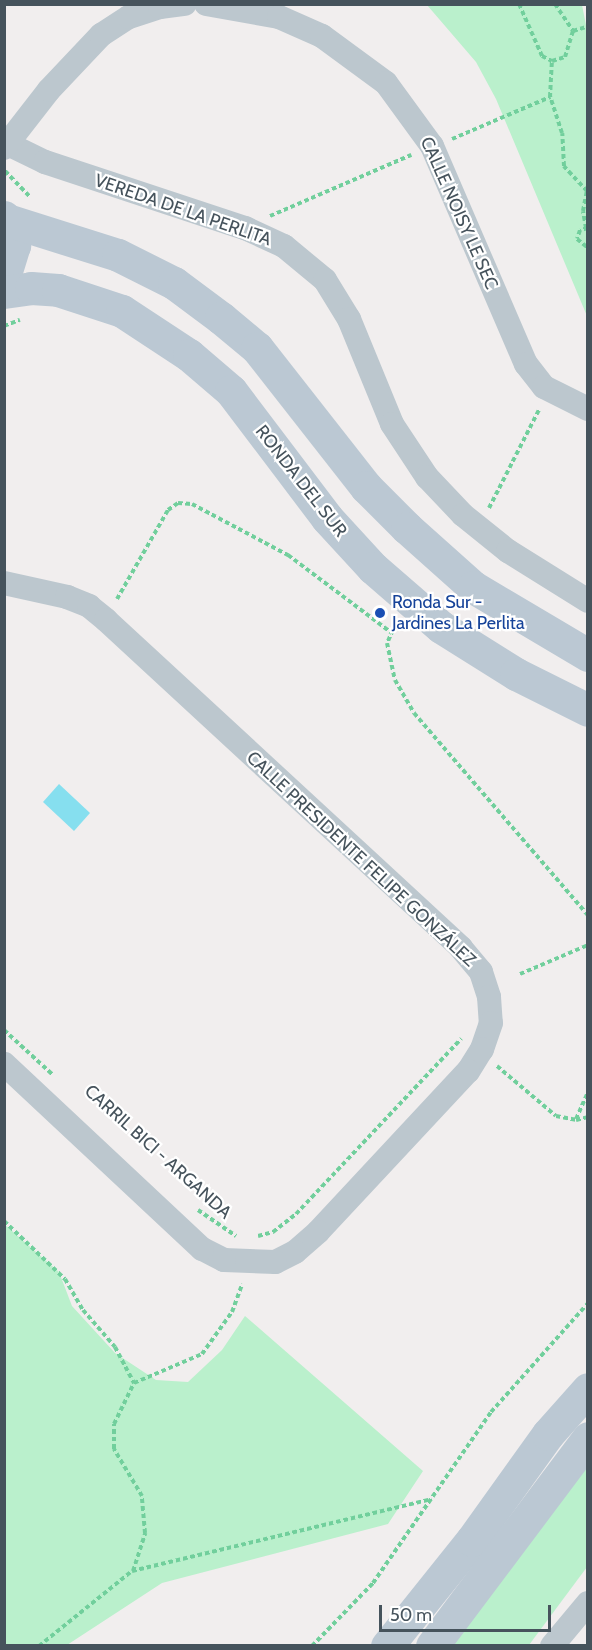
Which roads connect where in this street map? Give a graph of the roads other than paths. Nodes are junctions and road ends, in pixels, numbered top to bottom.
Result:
1 (185, 4) edge
2 (206, 4) edge
3 (6, 144) edge
4 (6, 218) edge
5 (4, 277) edge
6 (4, 292) edge
7 (588, 409) edge
8 (4, 583) edge
9 (588, 601) edge
10 (588, 655) edge
11 (588, 710) edge
12 (4, 1064) edge
13 (588, 1389) edge
14 (588, 1438) edge
15 (588, 1602) edge
16 (387, 1646) edge
17 (432, 1646) edge
18 (552, 1646) edge

1 - 3 street
2 - 7 street, CALLE NOISY LE SEC
3 - 9 street, VEREDA DE LA PERLITA
4 - 5 main road
4 - 10 main road
6 - 11 main road, RONDA DEL SUR
8 - 12 street, CALLE PRESIDENTE FELIPE GONZÁLEZ
13 - 16 main road
14 - 17 main road
15 - 18 street

